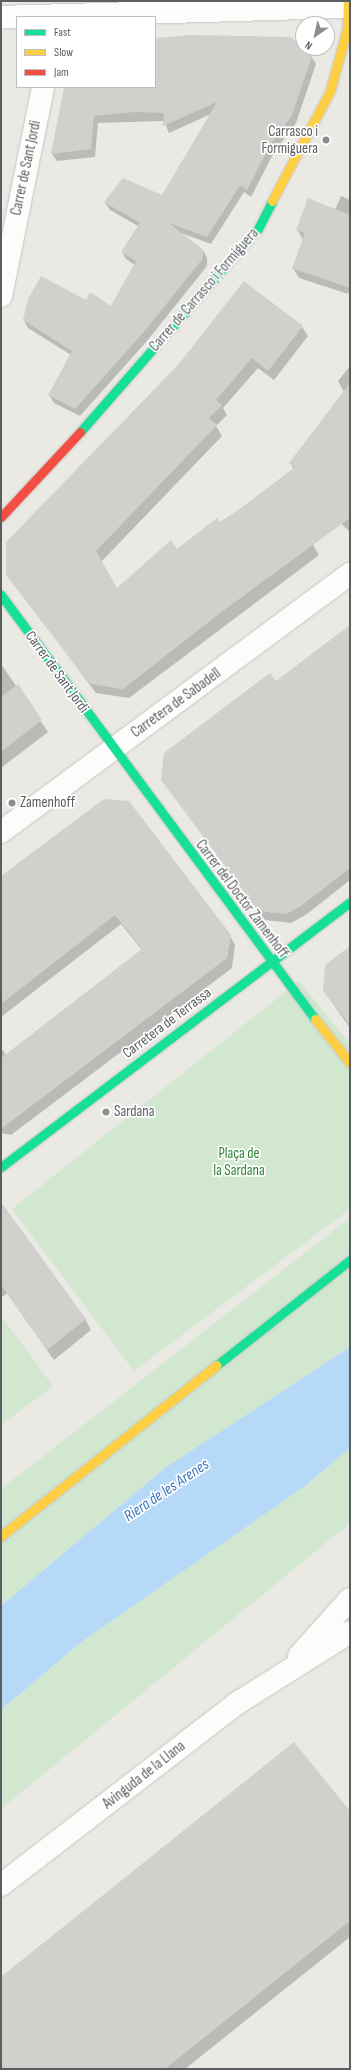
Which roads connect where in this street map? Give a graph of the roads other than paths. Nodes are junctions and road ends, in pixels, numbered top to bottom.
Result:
1 (348, 4) edge
2 (56, 11) edge
3 (1, 17) edge
4 (43, 88) edge
5 (1, 296) edge
6 (8, 499) edge
7 (1, 517) edge
8 (350, 574) edge
9 (1, 595) edge
10 (113, 749) junction
11 (1, 832) edge
12 (350, 902) edge
13 (271, 962) junction
14 (350, 1063) edge
15 (1, 1167) edge
16 (350, 1260) edge
17 (1, 1536) edge
18 (350, 1599) edge
19 (350, 1632) edge
20 (289, 1669) junction
21 (1, 1885) edge

1 - 2 street
1 - 6 street, Carrer de Carrasco i Formiguera
2 - 3 street
4 - 5 street, Carrer de Sant Jordi
6 - 7 street, Carrer de Carrasco i Formiguera
8 - 10 street, Carretera de Sabadell
9 - 10 street, Carrer de Sant Jordi
10 - 11 street, Carretera de Sabadell
10 - 13 street, Carrer del Doctor Zamenhoff
12 - 13 street, Carretera de Terrassa
13 - 14 street, Carrer del Doctor Zamenhoff
13 - 15 street, Carretera de Terrassa
16 - 17 street
18 - 20 street, Avinguda de la Llana
19 - 20 street, Avinguda de la Llana
20 - 21 street, Avinguda de la Llana

